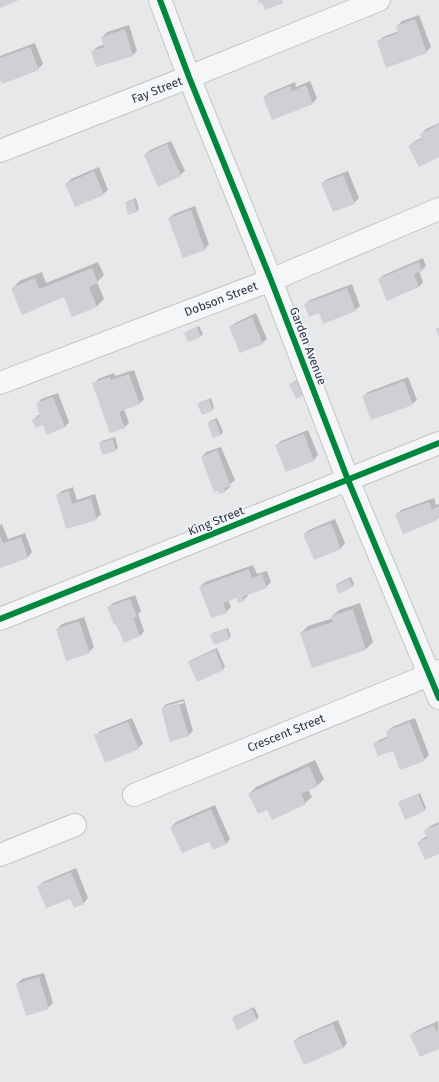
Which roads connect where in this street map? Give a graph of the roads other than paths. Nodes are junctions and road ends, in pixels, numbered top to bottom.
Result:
1 (160, 0) edge
2 (379, 0) edge
3 (189, 77) junction
4 (0, 151) edge
5 (439, 209) edge
6 (271, 280) junction
7 (0, 383) edge
8 (439, 443) edge
9 (348, 480) junction
10 (0, 619) edge
11 (434, 673) edge
12 (439, 698) edge
13 (134, 795) dead end
14 (75, 825) dead end
15 (0, 856) edge

1 - 3 street, Garden Avenue
2 - 3 street, Fay Street
3 - 4 street, Fay Street
3 - 6 street, Garden Avenue
5 - 6 street, Dobson Street
6 - 7 street, Dobson Street
6 - 9 street, Garden Avenue
8 - 9 street, King Street
9 - 10 street, King Street
9 - 11 street, Garden Avenue
11 - 12 street, Garden Avenue
11 - 13 street, Crescent Street
14 - 15 street

